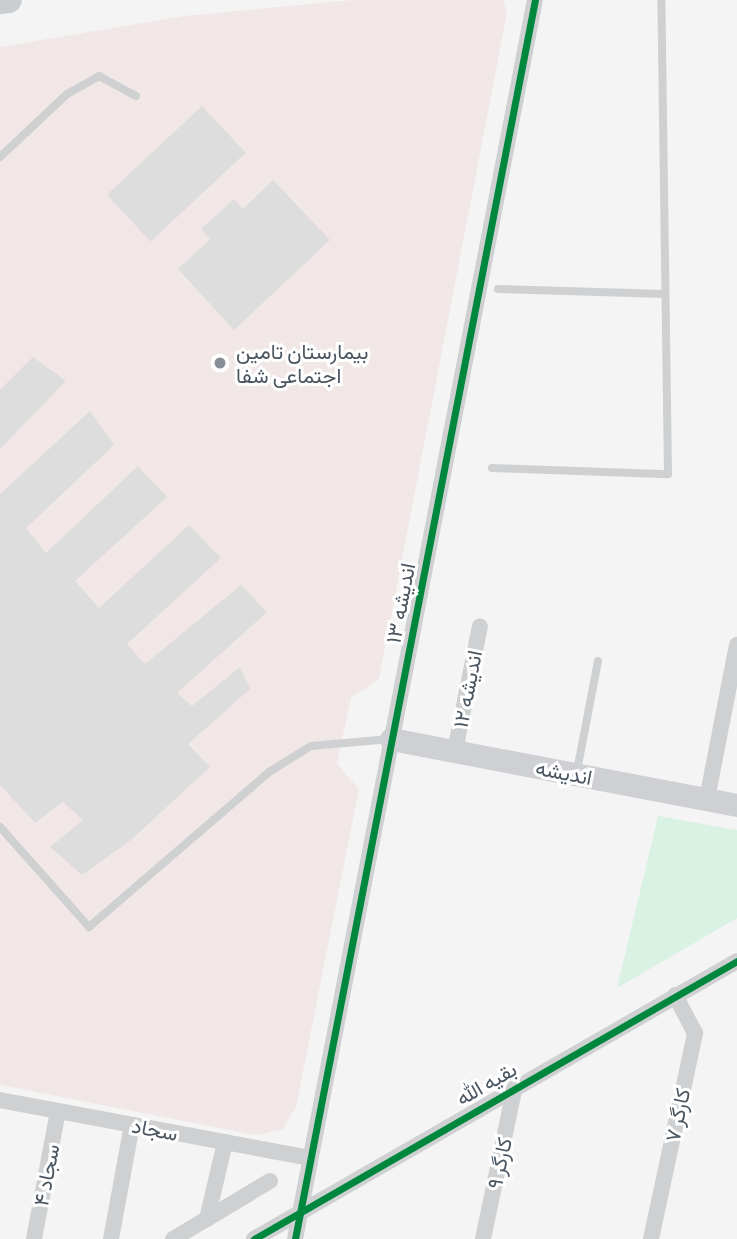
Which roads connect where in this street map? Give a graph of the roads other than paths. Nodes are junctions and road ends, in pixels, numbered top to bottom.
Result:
1 (9, 0) edge
2 (534, 0) edge
3 (661, 0) edge
4 (0, 1) edge
5 (136, 96) dead end
6 (0, 157) edge
7 (498, 289) dead end
8 (665, 294) junction
9 (492, 468) dead end
10 (480, 626) dead end
11 (737, 645) edge
12 (598, 661) dead end
13 (391, 739) junction
14 (455, 751) junction
15 (576, 774) junction
16 (707, 799) junction
17 (737, 805) edge
18 (0, 827) edge
19 (737, 961) edge
20 (675, 995) junction
21 (515, 1086) junction
22 (0, 1100) edge
23 (58, 1111) junction
24 (132, 1125) junction
25 (225, 1142) junction
26 (310, 1158) junction
27 (270, 1181) dead end
28 (300, 1212) junction
29 (206, 1219) junction
30 (34, 1239) edge
31 (111, 1239) edge
32 (173, 1239) edge
33 (254, 1239) edge
34 (295, 1239) edge
35 (483, 1239) edge
36 (650, 1239) edge

1 - 4 main road
2 - 13 street, اندیشه ۱۳
3 - 8 lane
5 - 6 lane
7 - 8 lane
8 - 9 lane
10 - 14 street, اندیشه ۱۲
11 - 16 street
12 - 15 lane
13 - 14 street, اندیشه
13 - 18 lane
13 - 26 street, اندیشه ۱۳
14 - 15 street, اندیشه
15 - 16 street, اندیشه
16 - 17 street, اندیشه
19 - 20 street, بقیه الله
20 - 21 street, بقیه الله
20 - 36 street, کارگر ۷
21 - 28 street, بقیه الله
21 - 35 street, کارگر ۹
22 - 23 street, سجاد
23 - 24 street, سجاد
23 - 30 street, سجاد ۴
24 - 25 street, سجاد
24 - 31 street
25 - 26 street, سجاد
25 - 29 street
26 - 28 street, اندیشه ۱۳
27 - 29 street
28 - 33 street, بقیه الله
28 - 34 street, اندیشه ۱۳
29 - 32 street

